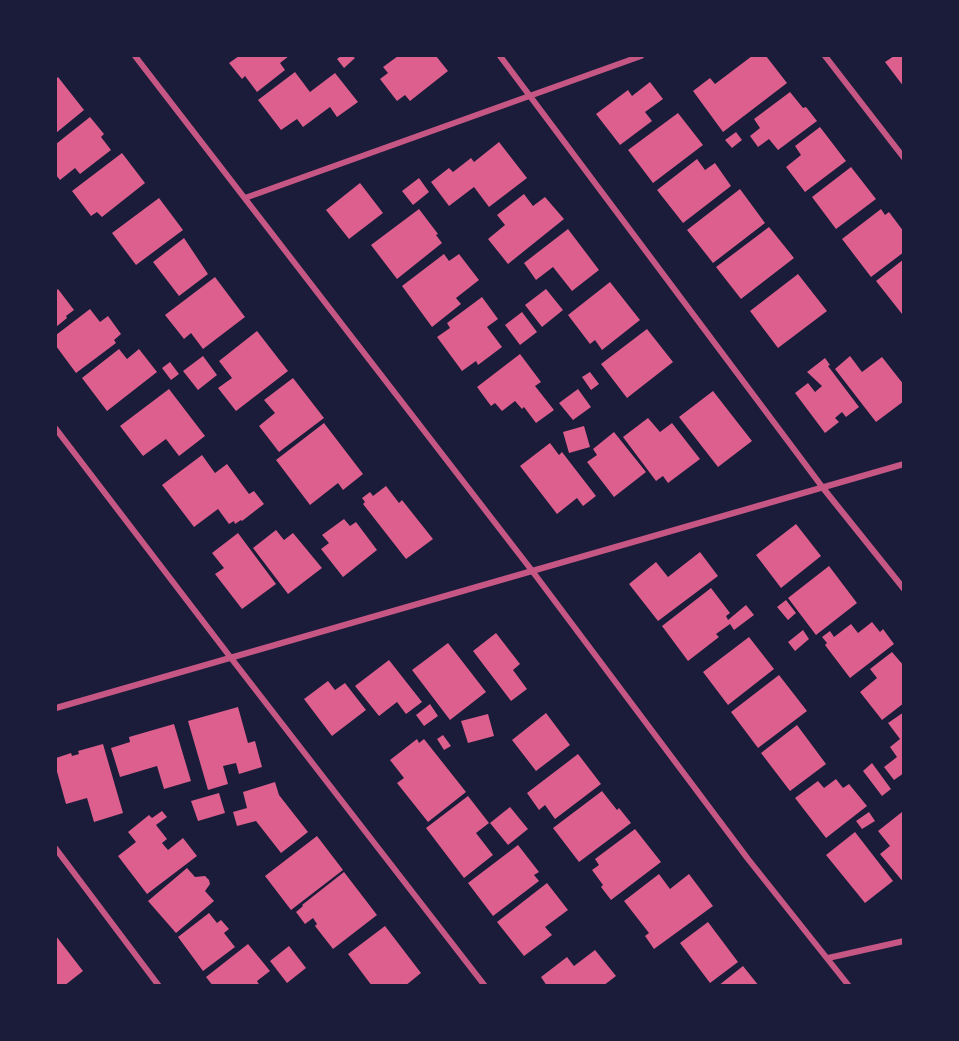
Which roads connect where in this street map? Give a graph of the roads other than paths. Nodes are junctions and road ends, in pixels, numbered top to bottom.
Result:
1 (135, 56) edge
2 (500, 56) edge
3 (641, 56) edge
4 (825, 56) edge
5 (531, 95) junction
6 (903, 158) edge
7 (244, 198) junction
8 (56, 429) edge
9 (903, 464) edge
10 (823, 488) junction
11 (533, 572) junction
12 (903, 589) edge
13 (231, 658) junction
14 (56, 708) edge
15 (56, 849) edge
16 (903, 941) edge
17 (828, 958) junction
18 (159, 986) edge
19 (485, 986) edge
20 (849, 986) edge

1 - 7 street
2 - 5 street
3 - 5 street
4 - 6 street
5 - 7 street
5 - 10 street
7 - 11 street
8 - 13 street
9 - 10 street
10 - 11 street
10 - 12 street
11 - 13 street
11 - 17 street
13 - 14 street
13 - 19 street
15 - 18 street
16 - 17 street
17 - 20 street

